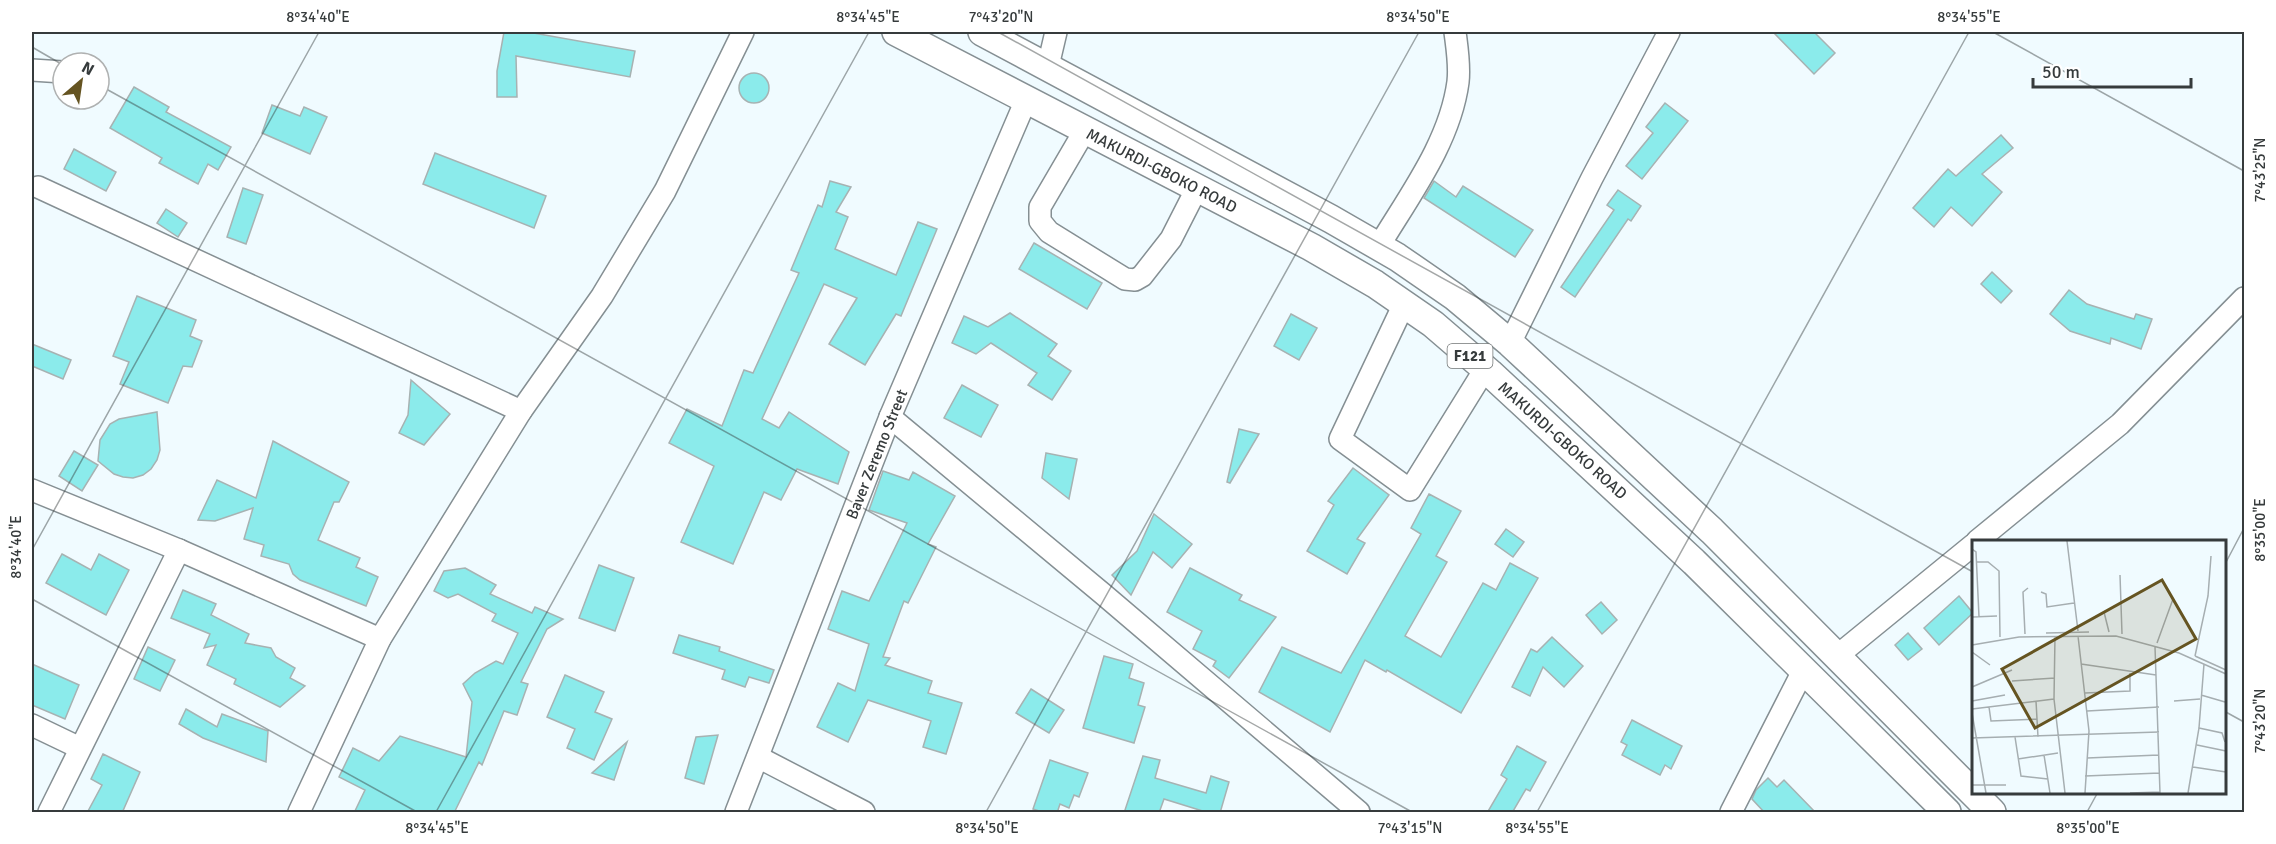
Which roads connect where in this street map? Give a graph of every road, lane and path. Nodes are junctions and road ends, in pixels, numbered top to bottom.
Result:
1 (743, 32) edge
2 (896, 32) edge
3 (982, 32) edge
4 (1056, 32) edge
5 (1455, 32) edge
6 (1669, 32) edge
7 (1048, 66) junction
8 (32, 70) edge
9 (51, 71) edge
10 (1026, 100) junction
11 (1085, 130) junction
12 (38, 187) dead end
13 (1197, 188) junction
14 (1388, 252) junction
15 (1375, 284) junction
16 (2244, 298) edge
17 (1404, 304) junction
18 (1510, 343) junction
19 (1485, 369) junction
20 (522, 411) junction
21 (890, 417) junction
22 (32, 490) edge
23 (1978, 540) edge
24 (1972, 545) edge
25 (179, 550) junction
26 (380, 639) junction
27 (1837, 656) junction
28 (1804, 669) junction
29 (32, 726) edge
30 (80, 748) junction
31 (758, 758) junction
32 (1972, 793) edge
33 (1972, 793) edge
34 (49, 813) edge
35 (299, 813) edge
36 (736, 813) edge
37 (864, 813) edge
38 (1359, 813) edge
39 (1731, 813) edge
40 (1947, 813) edge
41 (1992, 813) edge

1 - 20 street
2 - 10 main road, MAKURDI-GBOKO ROAD / F121
3 - 7 main road, F121
4 - 7 street
5 - 14 street
6 - 18 street
7 - 14 main road, F121
8 - 9 street
10 - 11 main road, MAKURDI-GBOKO ROAD / F121
10 - 21 street, Baver Zeremo Street
11 - 13 main road, MAKURDI-GBOKO ROAD / F121
11 - 13 street
12 - 20 street
13 - 15 main road, MAKURDI-GBOKO ROAD / F121
14 - 15 main road
14 - 18 main road, F121
15 - 17 main road, MAKURDI-GBOKO ROAD / F121
16 - 23 street
17 - 19 main road, MAKURDI-GBOKO ROAD / F121
17 - 19 street
18 - 27 main road, F121
19 - 28 main road, MAKURDI-GBOKO ROAD / F121
20 - 26 street
21 - 31 street, Baver Zeremo Street
21 - 38 street
22 - 25 street
24 - 27 street
25 - 26 street
25 - 30 street
26 - 35 street
27 - 33 main road, F121
28 - 39 street
28 - 40 main road, MAKURDI-GBOKO ROAD / F121
29 - 30 street
30 - 34 street
31 - 36 street, Baver Zeremo Street
31 - 37 street
32 - 41 main road, F121

